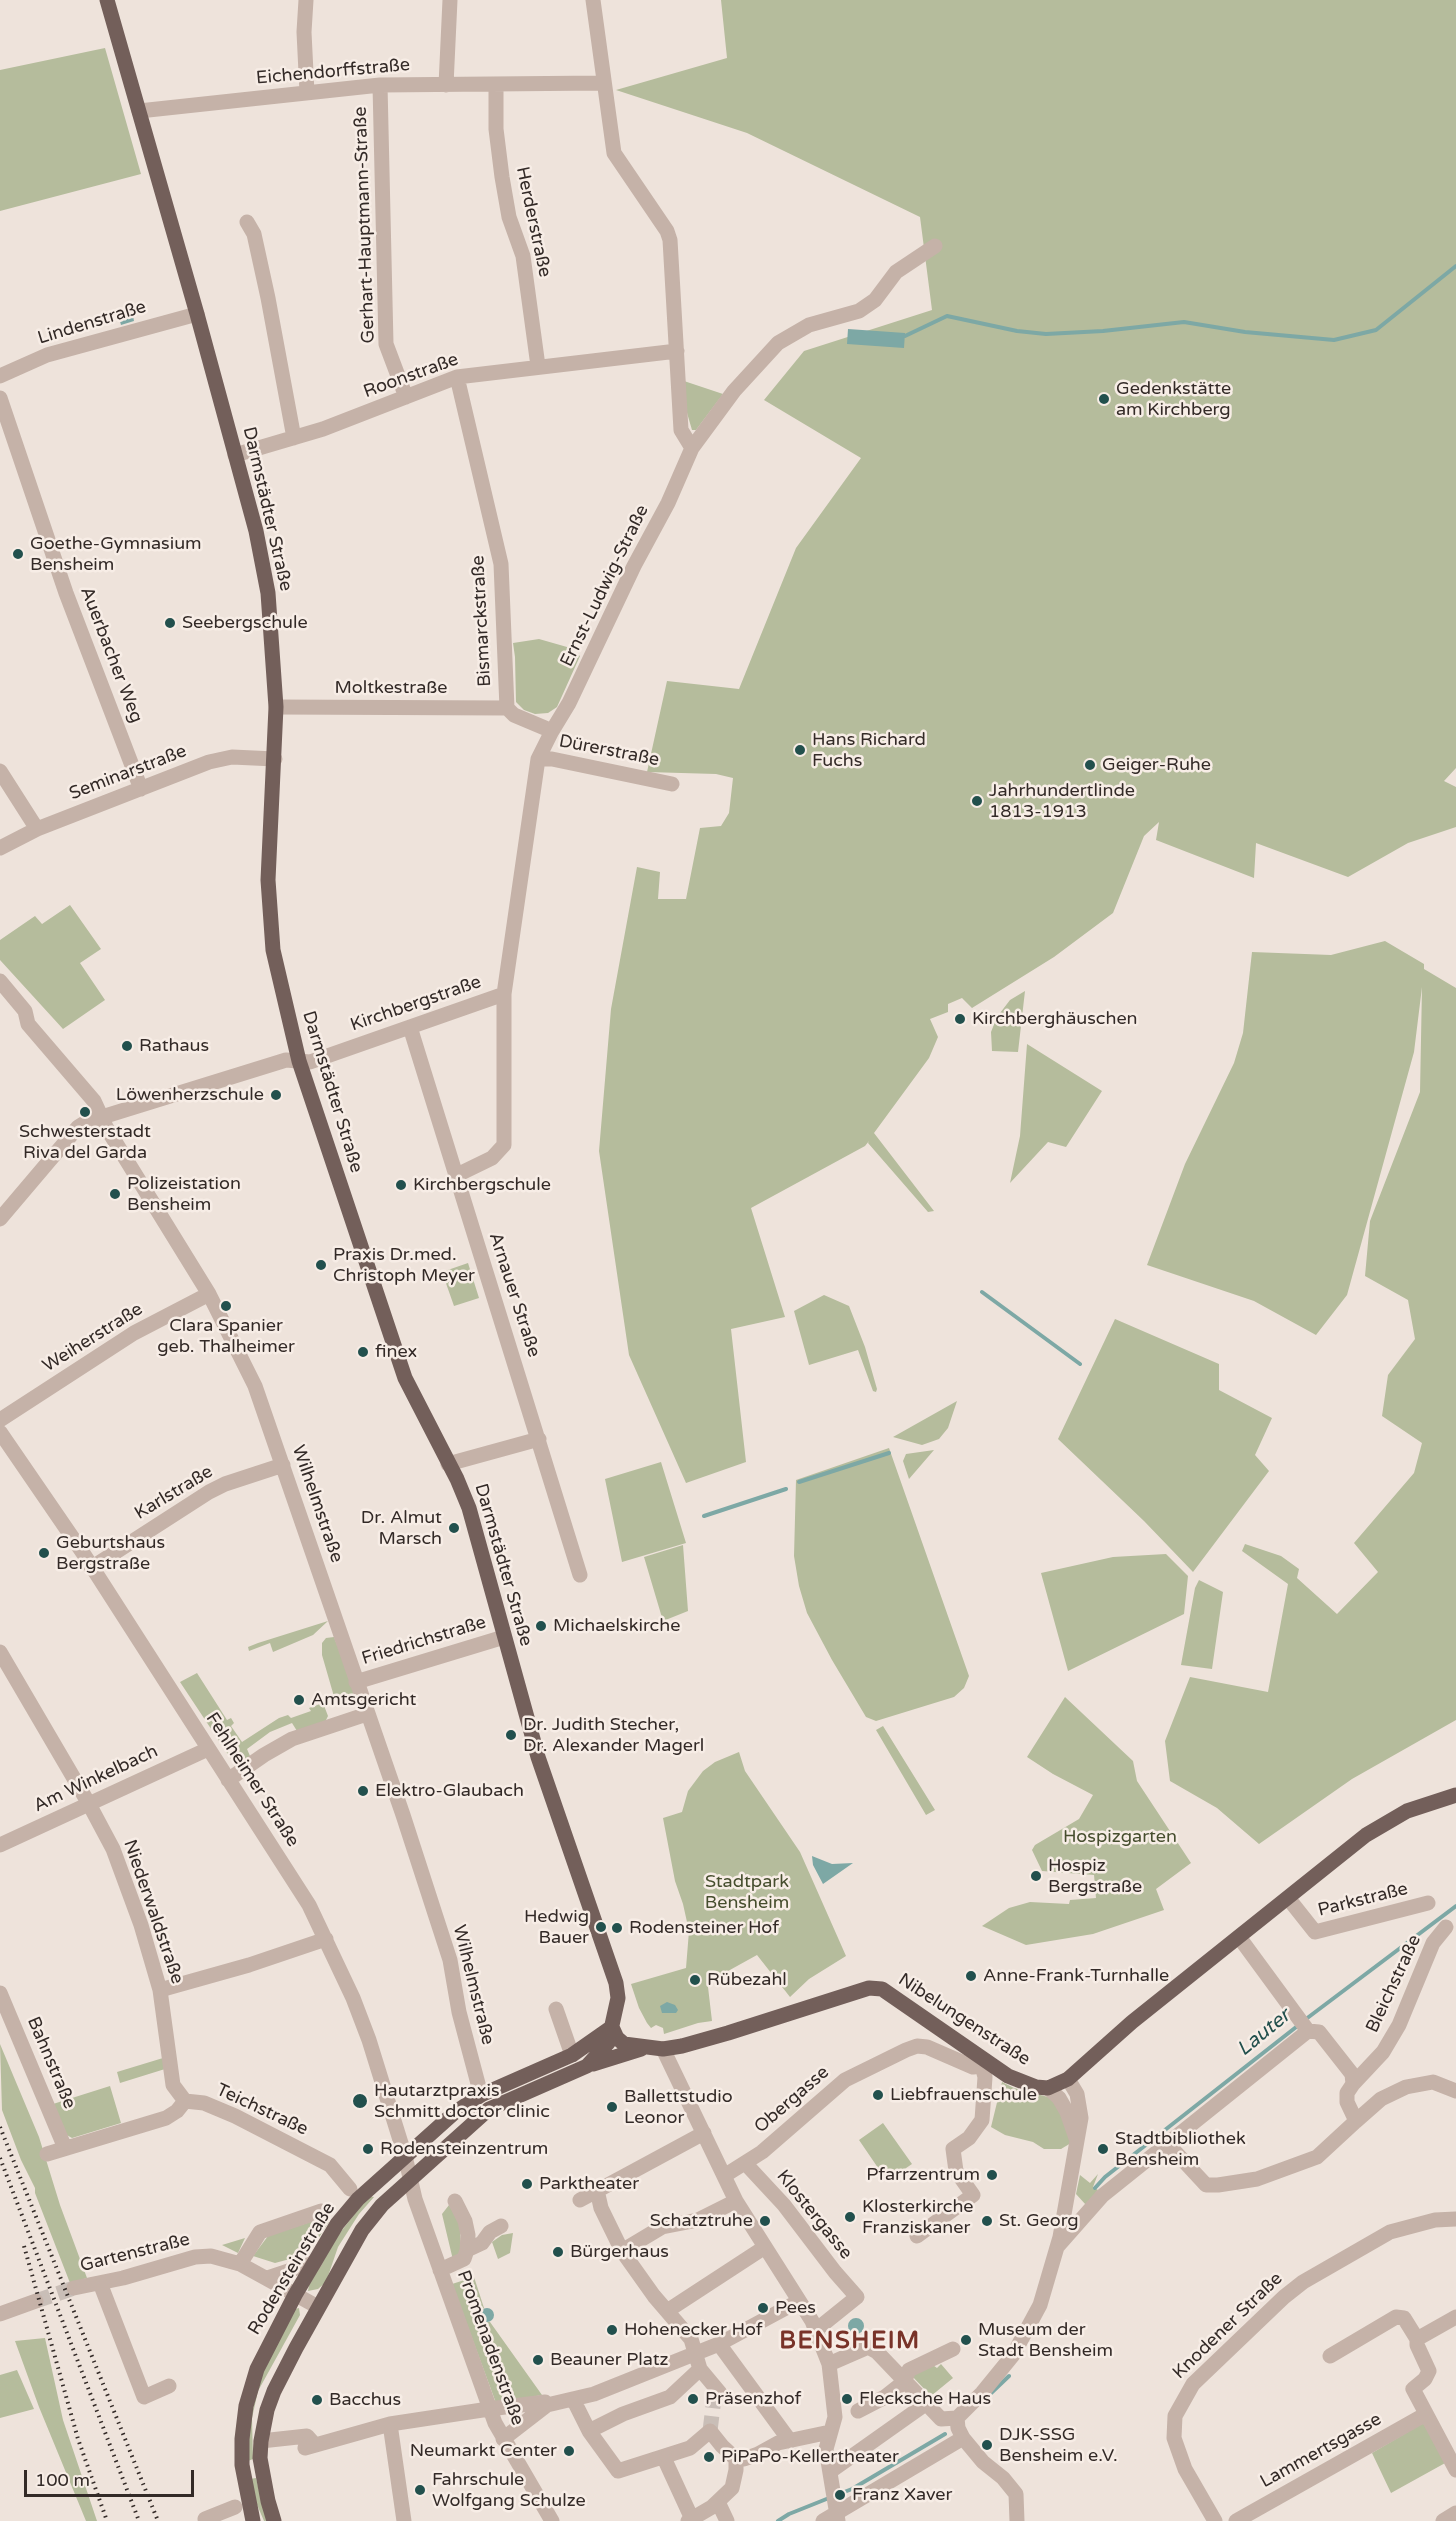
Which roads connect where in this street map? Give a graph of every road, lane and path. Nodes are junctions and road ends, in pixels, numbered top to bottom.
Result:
1 (107, 0) edge
2 (306, 0) edge
3 (450, 0) edge
4 (593, 0) edge
5 (603, 82) junction
6 (496, 84) junction
7 (380, 85) junction
8 (446, 85) junction
9 (307, 93) junction
10 (139, 111) junction
11 (247, 222) dead end
12 (935, 246) dead end
13 (197, 314) junction
14 (677, 351) junction
15 (538, 366) junction
16 (0, 376) edge
17 (457, 377) junction
18 (0, 398) edge
19 (406, 398) junction
20 (294, 438) junction
21 (692, 448) junction
22 (235, 455) junction
23 (276, 707) junction
24 (507, 708) junction
25 (552, 731) junction
26 (274, 759) junction
27 (538, 759) junction
28 (0, 771) edge
29 (672, 784) dead end
30 (141, 789) junction
31 (37, 829) junction
32 (0, 848) edge
33 (0, 981) edge
34 (504, 994) junction
35 (410, 1027) junction
36 (298, 1060) junction
37 (100, 1117) junction
38 (455, 1176) junction
39 (0, 1219) edge
40 (209, 1294) junction
41 (0, 1420) edge
42 (0, 1432) edge
43 (539, 1439) junction
44 (448, 1464) junction
45 (283, 1465) junction
46 (91, 1569) junction
47 (580, 1575) dead end
48 (504, 1637) junction
49 (0, 1652) edge
50 (356, 1682) junction
51 (367, 1714) junction
52 (208, 1749) junction
53 (228, 1780) junction
54 (1456, 1795) edge
55 (89, 1804) junction
56 (0, 1845) edge
57 (1287, 1898) junction
58 (1428, 1903) dead end
59 (1446, 1927) dead end
60 (1239, 1937) junction
61 (326, 1939) junction
62 (160, 1990) junction
63 (0, 1993) edge
64 (556, 2009) dead end
65 (1304, 2026) junction
66 (612, 2027) junction
67 (656, 2048) junction
68 (572, 2055) junction
69 (984, 2064) junction
70 (587, 2066) junction
71 (1068, 2079) junction
72 (1353, 2084) junction
73 (1048, 2088) junction
74 (1456, 2091) edge
75 (482, 2095) junction
76 (185, 2101) junction
77 (1360, 2118) junction
78 (704, 2133) junction
79 (1077, 2141) junction
80 (1168, 2144) junction
81 (65, 2148) junction
82 (47, 2154) dead end
83 (405, 2156) junction
84 (745, 2163) junction
85 (723, 2176) junction
86 (409, 2180) junction
87 (350, 2189) dead end
88 (597, 2190) junction
89 (580, 2200) dead end
90 (455, 2201) dead end
91 (736, 2201) junction
92 (321, 2211) dead end
93 (1456, 2219) edge
94 (501, 2226) dead end
95 (917, 2236) dead end
96 (765, 2247) junction
97 (1057, 2247) junction
98 (467, 2250) junction
99 (622, 2251) junction
100 (315, 2262) junction
101 (240, 2264) junction
102 (440, 2270) junction
103 (267, 2278) junction
104 (100, 2283) junction
105 (74, 2288) tunnel mouth
106 (295, 2295) junction
107 (36, 2301) tunnel mouth
108 (799, 2301) junction
109 (318, 2307) junction
110 (667, 2311) junction
111 (0, 2314) edge
112 (1456, 2317) edge
113 (816, 2330) junction
114 (1417, 2339) junction
115 (719, 2344) junction
116 (953, 2349) dead end
117 (1330, 2356) dead end
118 (697, 2362) junction
119 (829, 2364) junction
120 (904, 2382) junction
121 (169, 2386) dead end
122 (720, 2393) dead end
123 (573, 2399) junction
124 (927, 2403) junction
125 (547, 2405) junction
126 (494, 2409) junction
127 (858, 2411) dead end
128 (1426, 2414) junction
129 (957, 2418) junction
130 (390, 2424) junction
131 (589, 2431) junction
132 (830, 2432) junction
133 (963, 2438) junction
134 (503, 2439) junction
135 (261, 2441) junction
136 (790, 2441) junction
137 (664, 2458) junction
138 (736, 2459) junction
139 (1456, 2470) edge
140 (832, 2478) junction
141 (719, 2501) junction
142 (235, 2507) dead end
143 (837, 2512) edge
144 (1456, 2513) edge
145 (205, 2519) dead end
146 (690, 2520) edge
147 (253, 2521) edge
148 (274, 2521) edge
149 (404, 2521) edge
150 (552, 2521) edge
151 (728, 2521) edge
152 (823, 2521) edge
153 (1017, 2521) edge
154 (1215, 2521) edge
155 (1236, 2521) edge
156 (1443, 2521) edge

1 - 10 main road, Darmstädter Straße
2 - 9 street
3 - 8 street
4 - 5 street
5 - 6 street, Eichendorffstraße
5 - 14 street
6 - 8 street, Eichendorffstraße
6 - 15 street, Herderstraße
7 - 8 street, Eichendorffstraße
7 - 9 street, Eichendorffstraße
7 - 19 street, Gerhart-Hauptmann-Straße
9 - 10 street, Eichendorffstraße
10 - 13 main road, Darmstädter Straße
11 - 20 street
12 - 21 street, Ernst-Ludwig-Straße
13 - 16 street, Lindenstraße
13 - 22 main road, Darmstädter Straße
14 - 15 street, Roonstraße
14 - 21 street
15 - 17 street, Roonstraße
17 - 19 street, Roonstraße
17 - 24 street, Bismarckstraße
18 - 30 street, Auerbacher Weg
19 - 20 street, Roonstraße
20 - 22 street, Roonstraße
21 - 25 street, Ernst-Ludwig-Straße
22 - 23 main road, Darmstädter Straße
23 - 24 street, Moltkestraße
23 - 26 main road, Darmstädter Straße
24 - 25 street, Bismarckstraße
25 - 27 street, Ernst-Ludwig-Straße
26 - 30 street, Seminarstraße
26 - 36 main road, Darmstädter Straße
27 - 29 street, Dürerstraße
27 - 34 street, Ernst-Ludwig-Straße
28 - 31 street
30 - 31 street, Seminarstraße
31 - 32 street, Seminarstraße
33 - 37 street, Wilhelmstraße
34 - 35 street, Kirchbergstraße
34 - 38 street, Ernst-Ludwig-Straße
35 - 36 street, Kirchbergstraße
35 - 38 street, Arnauer Straße
36 - 37 street, Kirchbergstraße
36 - 44 main road, Darmstädter Straße
37 - 39 street, Kirchbergstraße
37 - 40 street, Wilhelmstraße
38 - 43 street, Arnauer Straße
40 - 41 street, Weiherstraße
40 - 45 street, Wilhelmstraße
42 - 46 street, Fehlheimer Straße
43 - 44 street
43 - 47 street, Arnauer Straße
44 - 48 main road, Darmstädter Straße
45 - 46 street, Karlstraße
45 - 50 street, Wilhelmstraße
46 - 52 street, Fehlheimer Straße
48 - 50 street, Friedrichstraße
48 - 66 main road, Darmstädter Straße
49 - 55 street, Niederwaldstraße
50 - 51 street, Wilhelmstraße
51 - 53 street
51 - 75 street, Wilhelmstraße
52 - 53 street, Fehlheimer Straße
52 - 55 street, Am Winkelbach
53 - 61 street, Fehlheimer Straße
54 - 57 main road
55 - 56 street, Am Winkelbach
55 - 62 street, Niederwaldstraße
57 - 58 street, Parkstraße
57 - 60 main road
59 - 72 street, Bleichstraße
60 - 65 street
60 - 71 main road
61 - 62 street
61 - 83 street, Fehlheimer Straße
62 - 76 street, Niederwaldstraße
63 - 81 street, Bahnstraße
64 - 68 street
65 - 72 street
65 - 80 street
66 - 67 main road
66 - 68 main road, Rodensteinstraße
66 - 70 main road
67 - 69 main road, Nibelungenstraße
67 - 70 main road, Nibelungenstraße
67 - 78 street
68 - 75 main road, Rodensteinstraße
69 - 73 main road, Nibelungenstraße
69 - 84 street, Obergasse
69 - 95 street
70 - 86 main road
71 - 73 main road
71 - 79 street
72 - 77 street
73 - 79 street
74 - 77 street
75 - 83 main road, Rodensteinstraße
76 - 81 street
76 - 87 street, Teichstraße
77 - 80 street
78 - 85 street
78 - 88 street
79 - 97 street
80 - 97 street
81 - 82 street
83 - 86 street, Fehlheimer Straße
83 - 100 main road, Rodensteinstraße
84 - 85 street, Obergasse
84 - 113 street, Klostergasse
85 - 91 street
86 - 102 street, Promenadenstraße
86 - 109 main road
88 - 89 street
88 - 99 street
90 - 98 street
91 - 96 street
91 - 99 street
92 - 101 street
93 - 154 street, Knodener Straße
94 - 98 street
96 - 108 street
96 - 110 street
97 - 129 street
98 - 102 street
99 - 110 street
100 - 103 street
100 - 106 main road, Rodensteinstraße
101 - 103 street, Gartenstraße
101 - 104 street, Gartenstraße
102 - 126 street, Promenadenstraße
103 - 106 street, Gartenstraße
104 - 105 street, Gartenstraße
104 - 121 street
106 - 109 street, Gartenstraße
106 - 147 main road, Rodensteinstraße
107 - 111 street
108 - 113 street
108 - 115 street
109 - 135 main road
110 - 118 street
112 - 114 street
113 - 119 street
114 - 117 street
114 - 128 street
115 - 118 street
115 - 136 street
116 - 120 street
118 - 122 street
118 - 123 street
118 - 131 street
119 - 120 street
119 - 132 street
120 - 124 street
120 - 127 street
123 - 125 street
123 - 131 street
124 - 129 street
124 - 140 street
125 - 126 street
125 - 134 street
126 - 130 street
126 - 134 street, Promenadenstraße
128 - 139 street
128 - 155 street, Lammertsgasse
129 - 133 street
130 - 135 street
130 - 149 street
131 - 137 street
132 - 136 street
132 - 140 street
133 - 143 street
133 - 153 street
134 - 150 street, Promenadenstraße
135 - 148 main road
136 - 138 street
137 - 138 street
137 - 146 street
138 - 141 street
140 - 143 street
141 - 146 street
141 - 151 street
142 - 145 street
143 - 152 street
144 - 156 street

